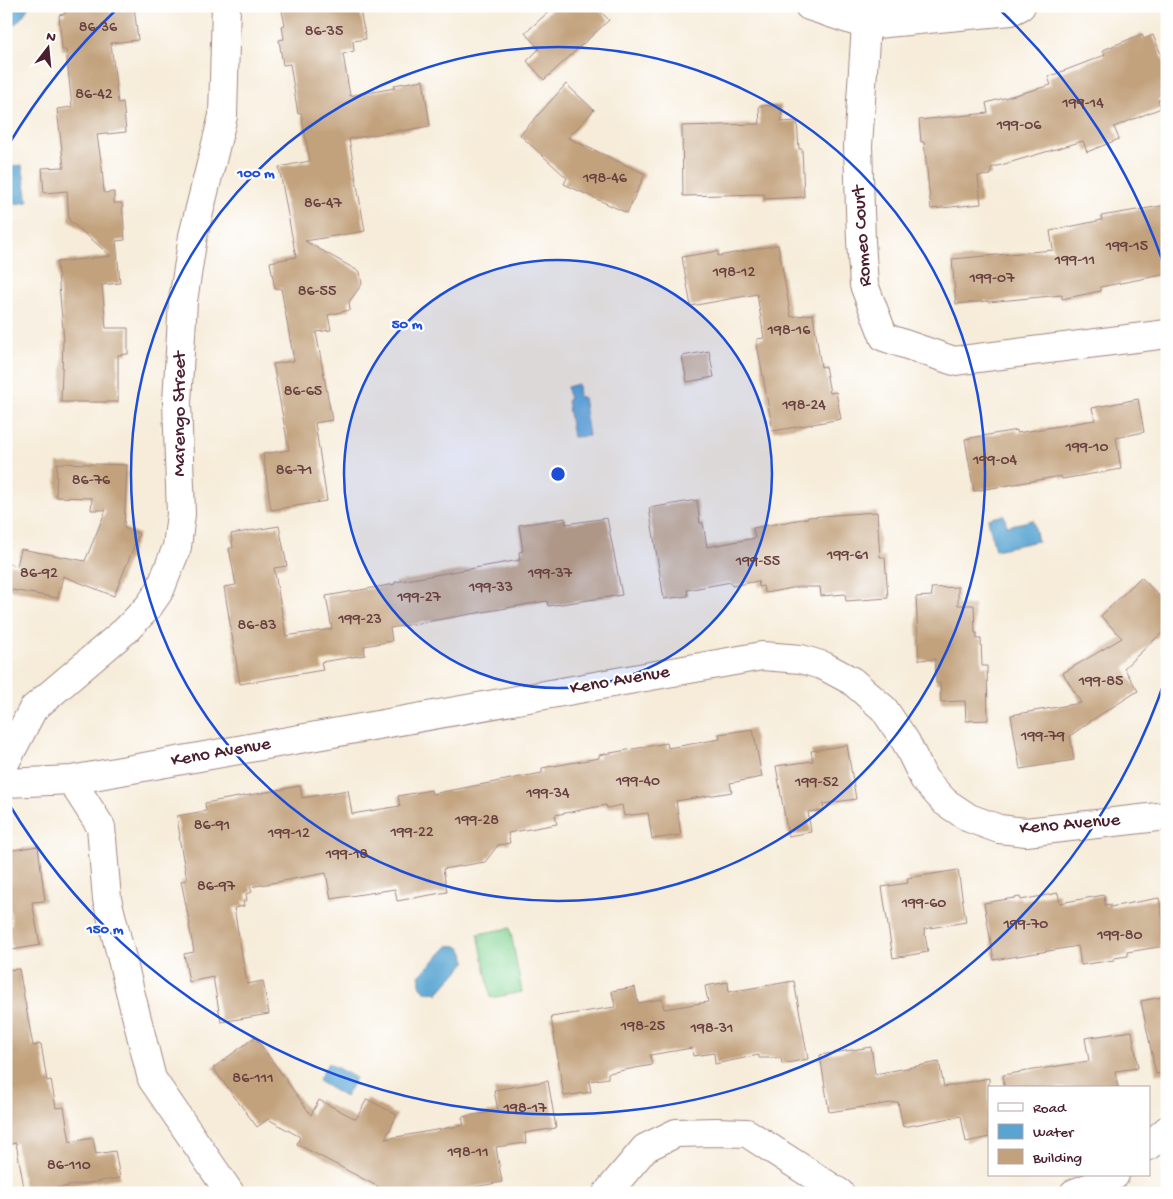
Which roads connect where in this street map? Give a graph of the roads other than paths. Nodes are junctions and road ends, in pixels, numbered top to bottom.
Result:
1 (226, 6) edge
2 (809, 6) edge
3 (1021, 6) edge
4 (866, 25) junction
5 (1167, 334) edge
6 (6, 761) edge
7 (70, 780) junction
8 (6, 783) edge
9 (1167, 816) edge
10 (1167, 1130) edge
11 (1150, 1145) edge
12 (1113, 1176) edge
13 (230, 1193) edge
14 (607, 1193) edge
15 (840, 1193) edge
16 (1074, 1193) edge

1 - 6 street, Marengo Street
2 - 4 street
3 - 4 street
4 - 5 street, Romeo Court
7 - 8 street, Keno Avenue
7 - 9 street, Keno Avenue
7 - 13 street
10 - 11 street
12 - 16 street
14 - 15 street

